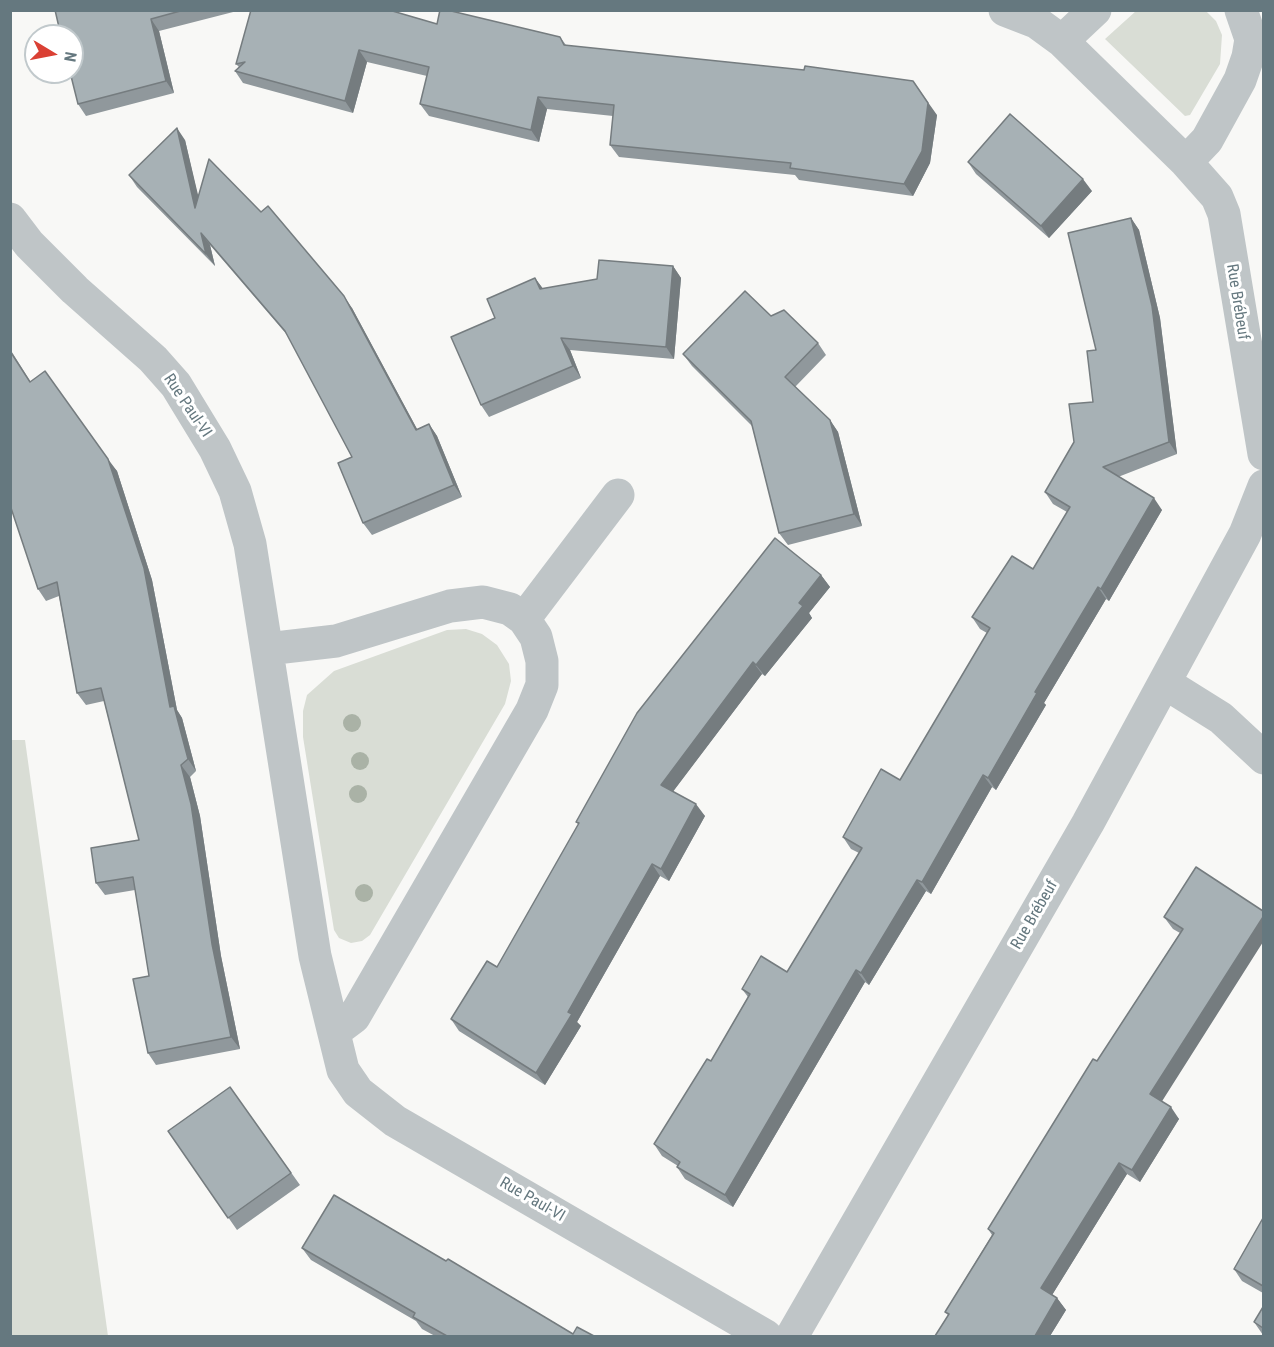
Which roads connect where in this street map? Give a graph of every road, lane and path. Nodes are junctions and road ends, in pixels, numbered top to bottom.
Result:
1 (1005, 10) edge
2 (1095, 10) edge
3 (1241, 10) edge
4 (1062, 40) junction
5 (1186, 162) junction
6 (10, 219) edge
7 (1263, 454) edge
8 (1263, 486) edge
9 (618, 495) dead end
10 (524, 619) junction
11 (267, 649) junction
12 (1165, 683) junction
13 (1263, 758) edge
14 (334, 1032) junction
15 (766, 1336) edge
16 (792, 1336) edge

1 - 4 street, Rue Brébeuf
2 - 4 street
3 - 5 street
4 - 5 street, Rue Brébeuf
5 - 7 street, Rue Brébeuf
6 - 11 street, Rue Paul-VI
8 - 12 street, Rue Brébeuf
9 - 10 street
10 - 11 street
10 - 14 street
11 - 14 street, Rue Paul-VI
12 - 13 street
12 - 16 street, Rue Brébeuf
14 - 15 street, Rue Paul-VI

